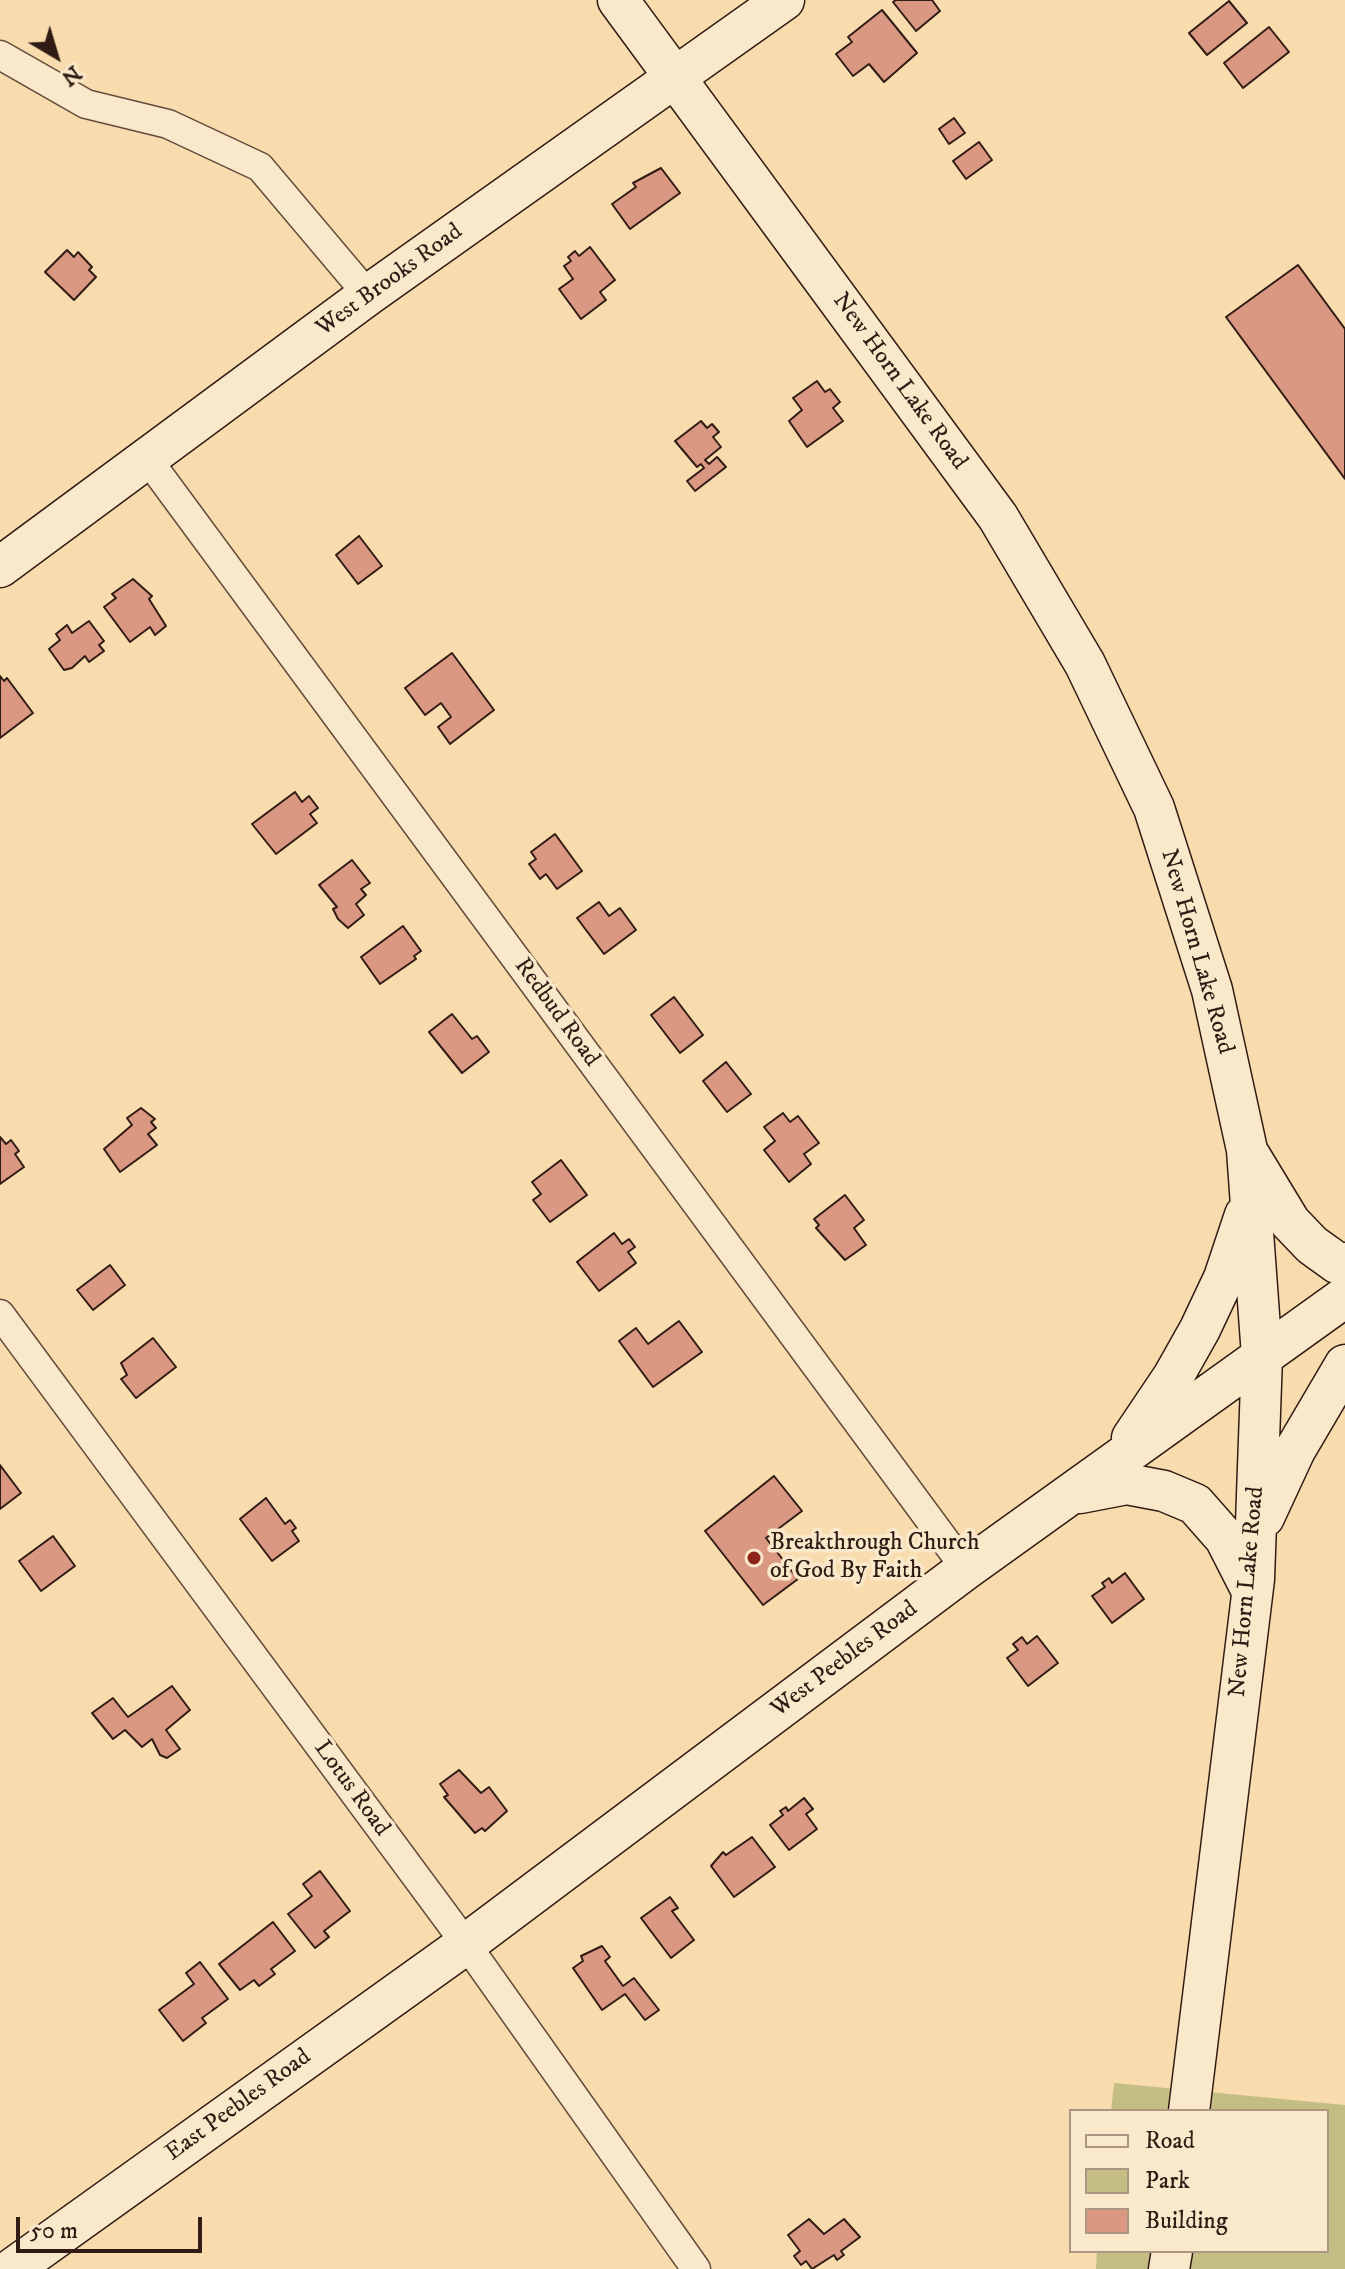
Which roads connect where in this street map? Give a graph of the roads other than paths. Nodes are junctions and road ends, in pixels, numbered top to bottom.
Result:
1 (618, 0) edge
2 (784, 0) edge
3 (0, 55) edge
4 (677, 78) junction
5 (368, 295) junction
6 (146, 457) junction
7 (0, 567) edge
8 (1247, 1150) junction
9 (1250, 1200) junction
10 (1345, 1263) edge
11 (1345, 1297) edge
12 (0, 1314) edge
13 (1262, 1356) junction
14 (1345, 1365) edge
15 (1117, 1461) junction
16 (1069, 1496) junction
17 (1256, 1535) junction
18 (966, 1569) junction
19 (1252, 1591) junction
20 (466, 1944) junction
21 (1189, 2109) edge
22 (12, 2269) edge
23 (696, 2269) edge

1 - 4 main road, New Horn Lake Road
2 - 4 main road, West Brooks Road
3 - 5 street
4 - 5 main road, West Brooks Road
4 - 8 main road, New Horn Lake Road
5 - 6 main road, West Brooks Road
6 - 7 main road, West Brooks Road
6 - 18 street, Redbud Road
8 - 9 main road, New Horn Lake Road
8 - 10 main road
9 - 13 main road, New Horn Lake Road
9 - 15 main road
11 - 13 main road, West Peebles Road
12 - 20 street, Lotus Road
13 - 15 main road, West Peebles Road
13 - 17 main road, New Horn Lake Road
14 - 17 main road
15 - 16 main road, West Peebles Road
16 - 18 main road, West Peebles Road
16 - 19 main road
17 - 19 main road, New Horn Lake Road
18 - 20 main road, West Peebles Road
19 - 21 main road, New Horn Lake Road
20 - 22 main road, East Peebles Road
20 - 23 street, Lotus Road

